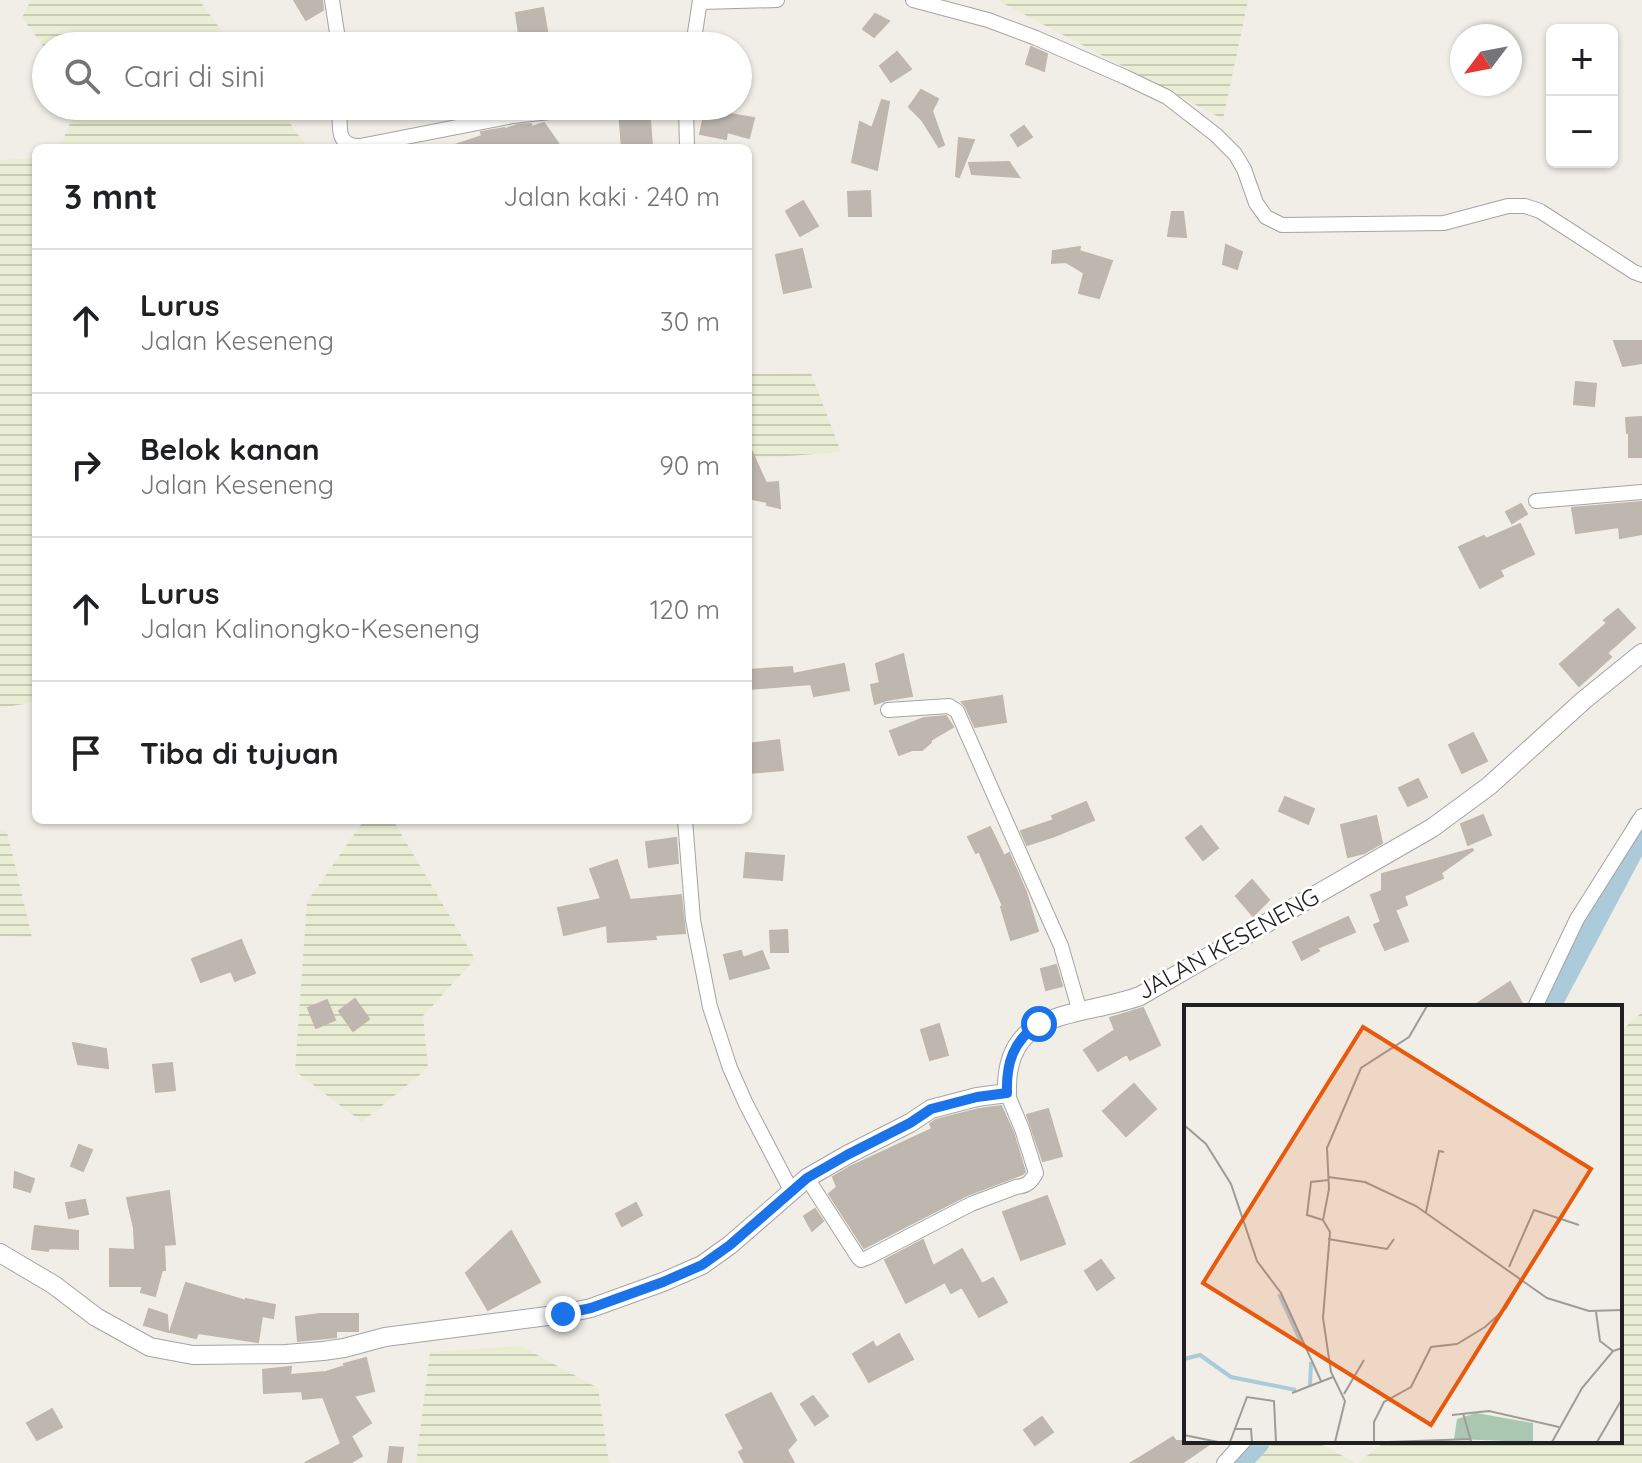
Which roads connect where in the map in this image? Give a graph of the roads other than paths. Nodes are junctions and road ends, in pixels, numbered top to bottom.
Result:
1 (332, 0) edge
2 (777, 0) edge
3 (913, 0) edge
4 (700, 1) edge
5 (337, 32) edge
6 (695, 32) edge
7 (340, 120) edge
8 (493, 120) edge
9 (686, 120) edge
10 (346, 144) edge
11 (370, 144) edge
12 (687, 144) edge
13 (1642, 275) edge
14 (1642, 492) edge
15 (1536, 501) dead end
16 (1642, 653) edge
17 (888, 710) dead end
18 (1642, 816) edge
19 (685, 824) edge
20 (1536, 1005) edge
21 (1080, 1012) junction
22 (1007, 1093) junction
23 (807, 1178) junction
24 (792, 1192) junction
25 (0, 1253) edge
26 (1242, 1443) edge
27 (1224, 1463) edge

1 - 5 street
2 - 4 street
3 - 13 street
4 - 6 street
7 - 10 street
8 - 11 street
9 - 12 street
14 - 15 street
16 - 21 street, JALAN KESENENG
17 - 21 street
18 - 20 street
19 - 24 street
21 - 22 street, JALAN KESENENG
22 - 23 street
22 - 23 street
23 - 24 street
24 - 25 street
26 - 27 street

